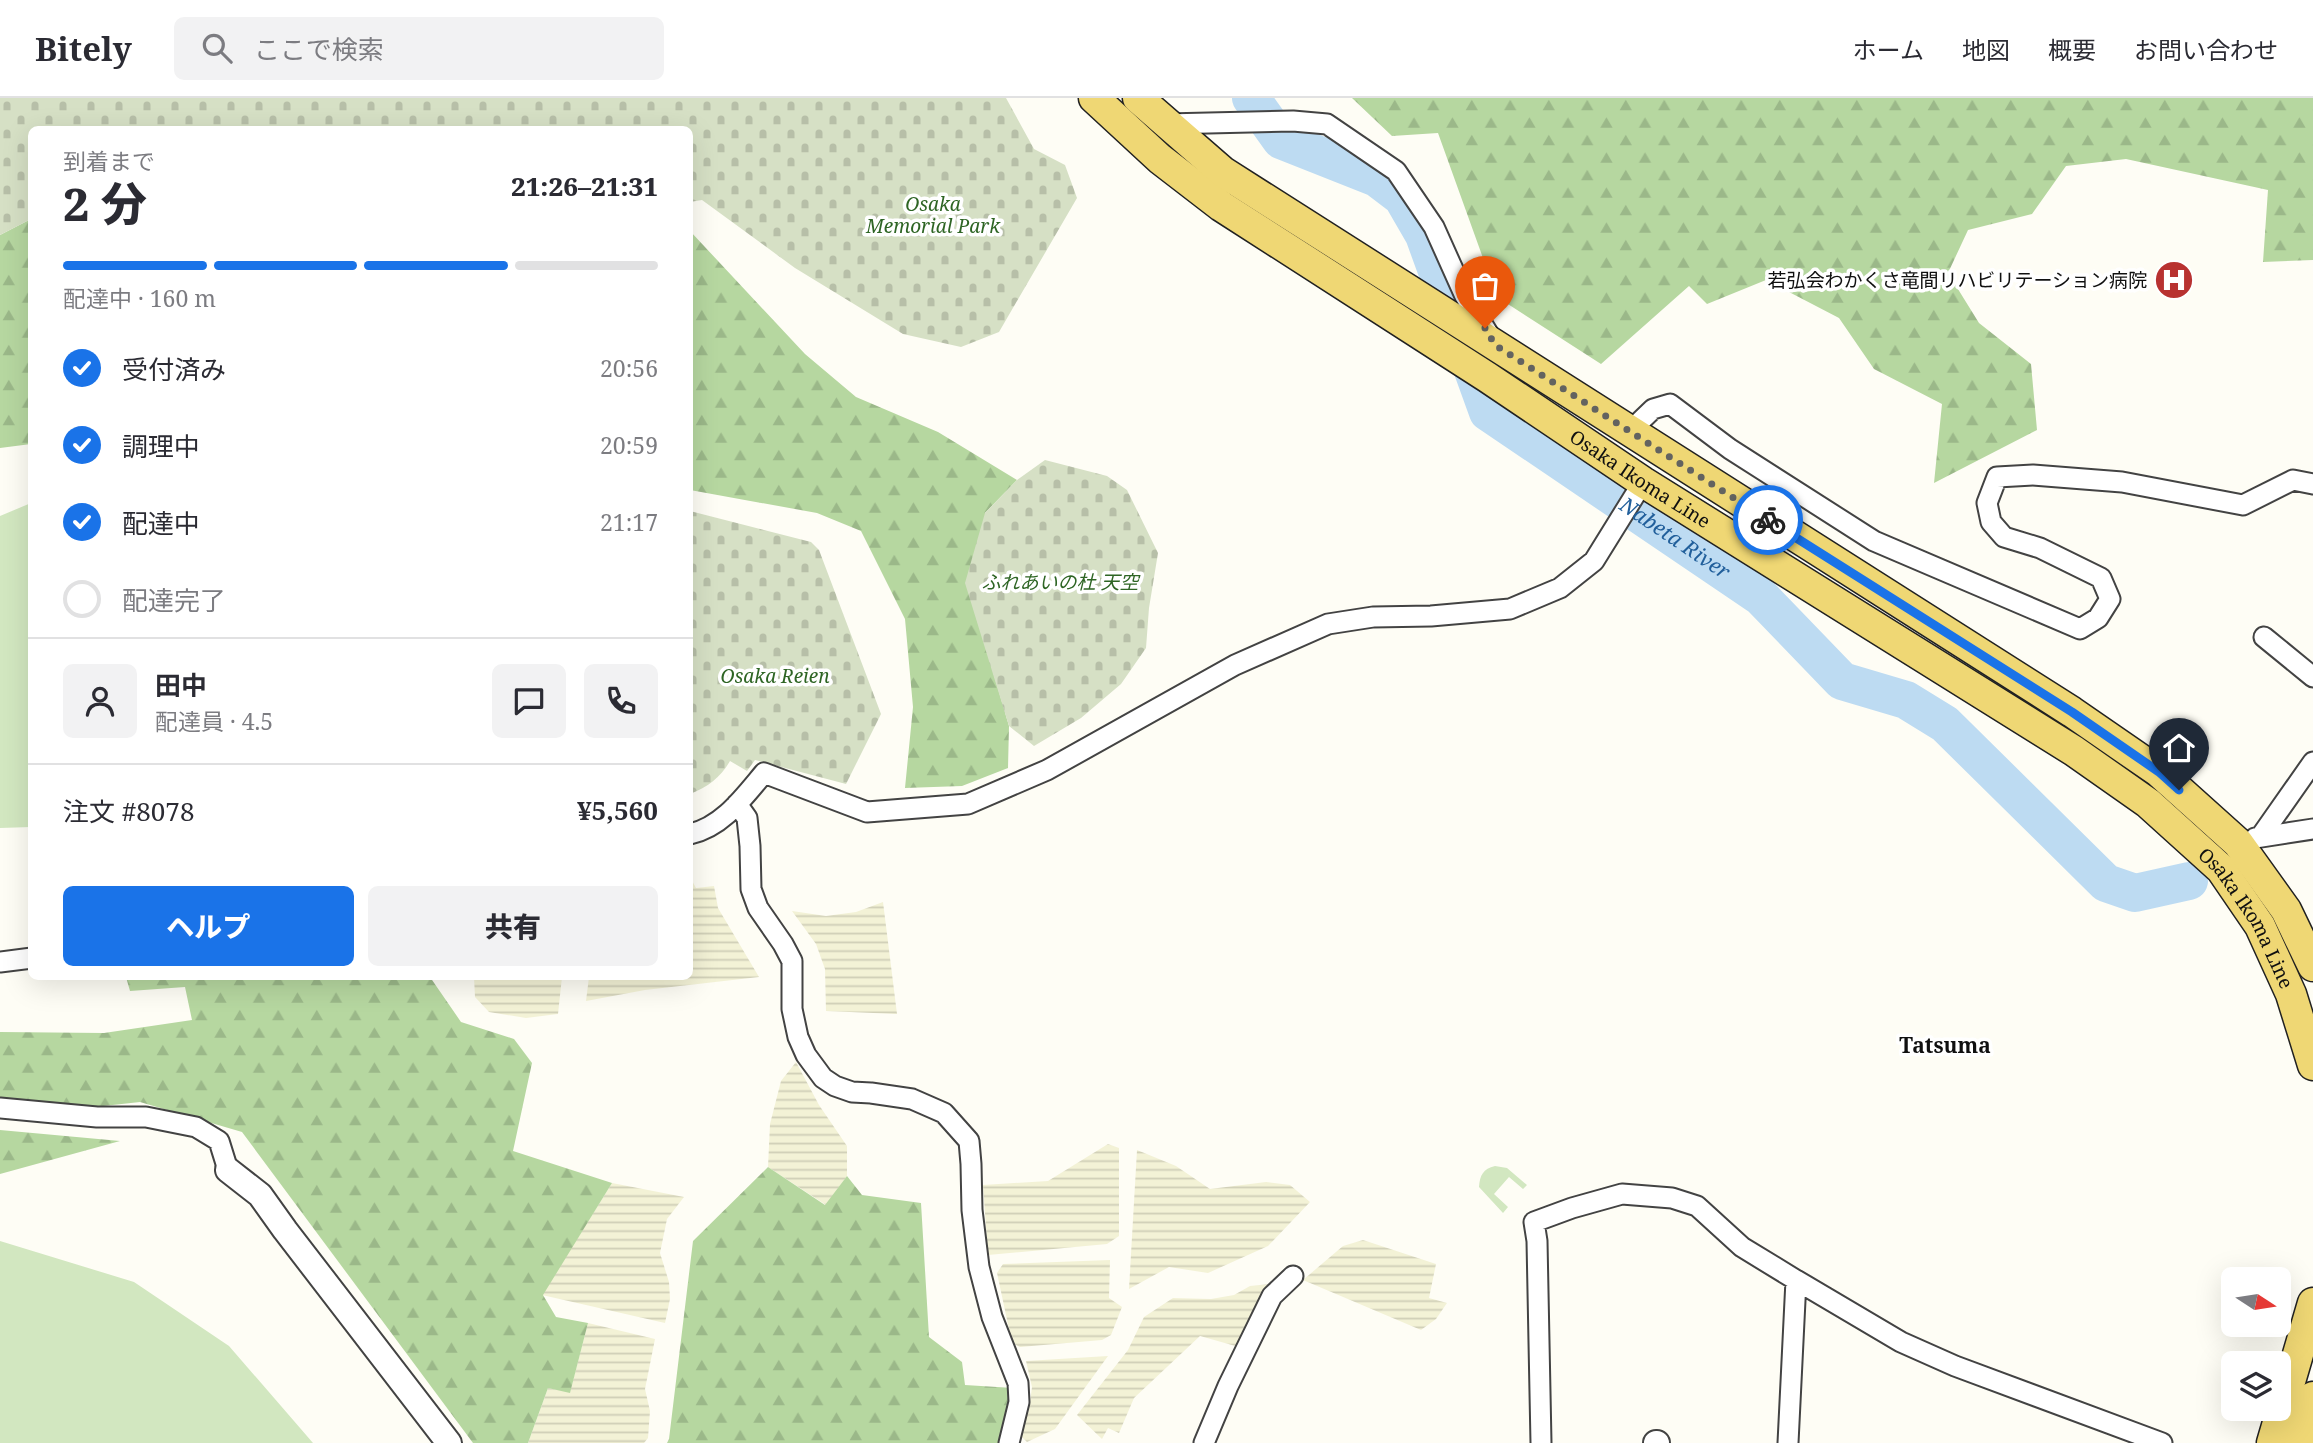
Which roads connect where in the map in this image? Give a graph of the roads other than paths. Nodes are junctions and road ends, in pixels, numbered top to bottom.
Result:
1 (1094, 98) edge
2 (1138, 98) edge
3 (1166, 124) junction
4 (1483, 337) junction
5 (1629, 432) junction
6 (2313, 484) edge
7 (1639, 489) junction
8 (2264, 637) dead end
9 (2313, 677) edge
10 (2313, 762) edge
11 (737, 804) junction
12 (2313, 829) edge
13 (693, 833) edge
14 (2250, 840) junction
15 (28, 958) edge
16 (0, 962) edge
17 (2313, 966) edge
18 (2313, 1065) edge
19 (0, 1108) edge
20 (228, 1170) joint
21 (1293, 1276) dead end
22 (1796, 1280) junction
23 (2313, 1303) edge
24 (2313, 1397) edge
25 (449, 1443) edge
26 (1009, 1443) edge
27 (1205, 1443) edge
28 (1541, 1443) edge
29 (1788, 1443) edge
30 (2162, 1443) edge
31 (2272, 1443) edge
32 (2300, 1443) edge

1 - 7 main road, Osaka Ikoma Line
2 - 3 main road, Osaka Ikoma Line
3 - 4 main road, Osaka Ikoma Line
3 - 4 street
4 - 5 main road, Osaka Ikoma Line
5 - 6 street
5 - 14 main road, Osaka Ikoma Line
7 - 11 street
7 - 18 main road, Osaka Ikoma Line
8 - 9 street
10 - 14 street
11 - 13 street
11 - 26 street
12 - 14 street
14 - 17 main road, Osaka Ikoma Line
15 - 16 street
19 - 20 street
20 - 25 street
21 - 27 street
22 - 28 street
22 - 29 street
22 - 30 street
23 - 31 main road
24 - 32 main road

